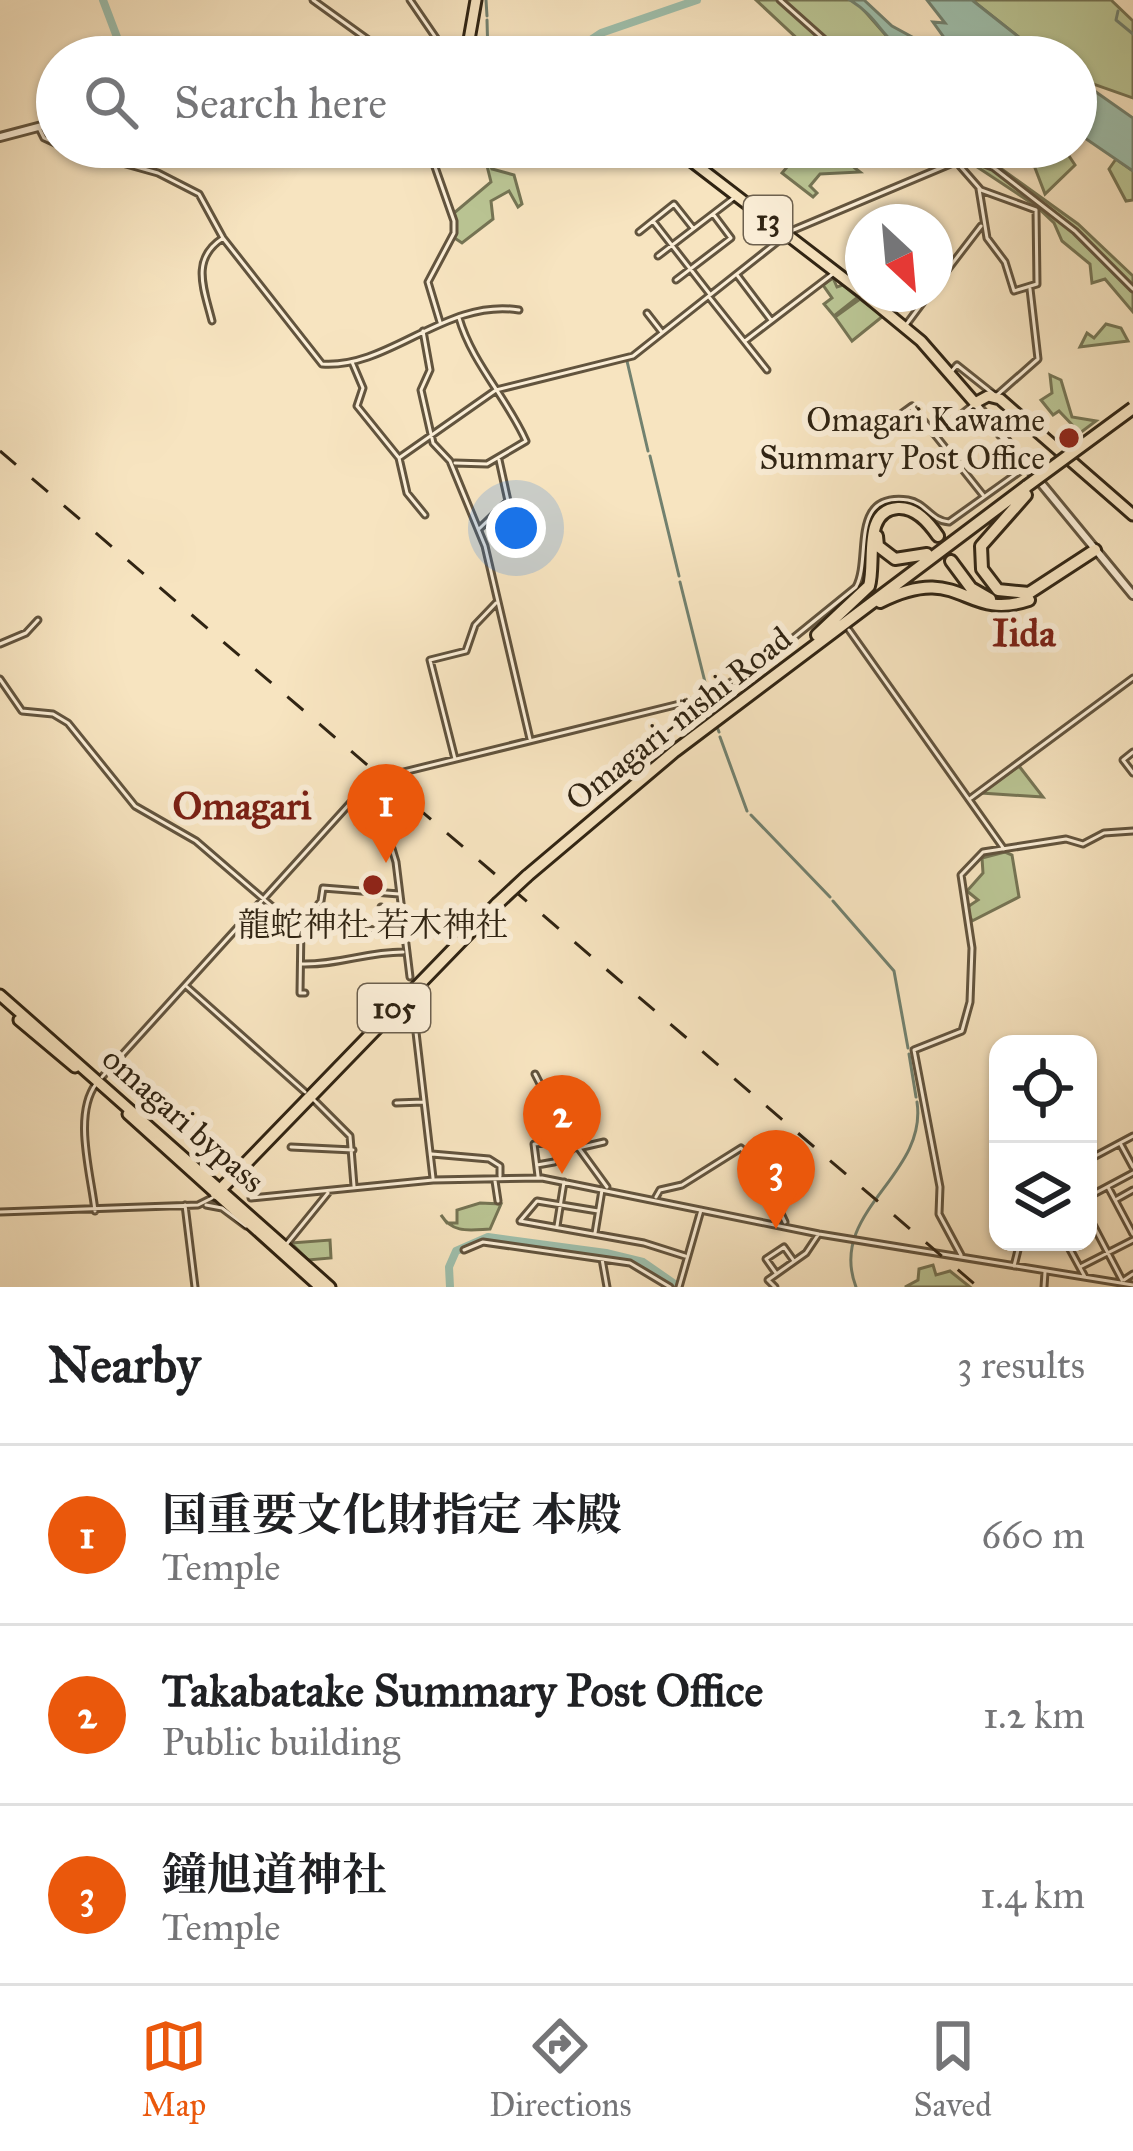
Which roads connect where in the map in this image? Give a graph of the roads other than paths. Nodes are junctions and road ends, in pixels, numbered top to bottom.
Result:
1 (314, 0) edge
2 (410, 0) edge
3 (476, 0) edge
4 (780, 0) edge
5 (363, 36) edge
6 (436, 36) edge
7 (470, 36) edge
8 (820, 36) edge
9 (36, 128) edge
10 (0, 137) edge
11 (140, 168) edge
12 (435, 168) edge
13 (700, 168) edge
14 (949, 168) edge
15 (962, 168) edge
16 (995, 168) edge
17 (979, 189) junction
18 (737, 196) junction
19 (713, 214) junction
20 (652, 221) junction
21 (984, 225) junction
22 (694, 229) junction
23 (639, 232) dead end
24 (787, 235) junction
25 (223, 238) junction
26 (672, 246) junction
27 (658, 256) dead end
28 (953, 264) edge
29 (690, 269) junction
30 (835, 272) junction
31 (736, 274) junction
32 (676, 280) dead end
33 (845, 280) edge
34 (1029, 287) junction
35 (1133, 289) edge
36 (709, 295) junction
37 (519, 310) dead end
38 (887, 312) edge
39 (916, 312) edge
40 (647, 313) dead end
41 (459, 316) junction
42 (212, 321) dead end
43 (772, 321) junction
44 (440, 324) junction
45 (905, 326) junction
46 (423, 331) junction
47 (662, 332) junction
48 (745, 341) junction
49 (949, 357) dead end
50 (352, 362) junction
51 (954, 369) junction
52 (767, 370) dead end
53 (500, 389) junction
54 (996, 396) junction
55 (975, 403) junction
56 (1133, 408) edge
57 (879, 430) dead end
58 (936, 434) junction
59 (431, 436) junction
60 (399, 458) junction
61 (497, 458) junction
62 (452, 463) junction
63 (1026, 467) junction
64 (1029, 489) junction
65 (984, 496) junction
66 (424, 514) dead end
67 (1133, 515) edge
68 (478, 530) junction
69 (1095, 550) junction
70 (1133, 595) edge
71 (1012, 596) junction
72 (1029, 600) junction
73 (496, 601) junction
74 (832, 605) junction
75 (38, 620) dead end
76 (845, 621) junction
77 (0, 644) edge
78 (0, 679) edge
79 (1133, 679) edge
80 (709, 725) junction
81 (531, 741) junction
82 (1133, 752) edge
83 (455, 759) junction
84 (1133, 773) edge
85 (371, 780) junction
86 (971, 798) junction
87 (1133, 831) edge
88 (1005, 850) junction
89 (400, 894) junction
90 (262, 898) junction
91 (381, 907) dead end
92 (302, 926) junction
93 (381, 930) junction
94 (405, 931) junction
95 (407, 952) junction
96 (300, 964) junction
97 (410, 976) dead end
98 (184, 985) junction
99 (305, 993) dead end
100 (412, 998) dead end
101 (0, 999) edge
102 (16, 1023) dead end
103 (45, 1044) junction
104 (536, 1074) dead end
105 (98, 1082) junction
106 (305, 1092) dead end
107 (314, 1099) dead end
108 (424, 1102) junction
109 (396, 1103) dead end
110 (1133, 1136) edge
111 (604, 1142) dead end
112 (1120, 1143) junction
113 (291, 1147) dead end
114 (577, 1147) junction
115 (354, 1150) junction
116 (431, 1154) junction
117 (566, 1154) junction
118 (1097, 1155) edge
119 (537, 1165) junction
120 (1133, 1170) edge
121 (538, 1178) junction
122 (497, 1179) junction
123 (434, 1180) junction
124 (564, 1181) junction
125 (1108, 1186) junction
126 (354, 1188) junction
127 (605, 1188) junction
128 (219, 1190) junction
129 (1133, 1190) edge
130 (328, 1191) junction
131 (1097, 1192) edge
132 (251, 1198) dead end
133 (656, 1198) junction
134 (1115, 1199) junction
135 (498, 1201) dead end
136 (205, 1203) junction
137 (184, 1205) junction
138 (560, 1205) junction
139 (702, 1209) junction
140 (94, 1211) junction
141 (598, 1211) junction
142 (0, 1212) edge
143 (249, 1224) junction
144 (785, 1226) junction
145 (556, 1227) junction
146 (1097, 1232) edge
147 (595, 1234) junction
148 (819, 1234) junction
149 (1133, 1237) edge
150 (285, 1246) junction
151 (464, 1250) dead end
152 (1018, 1251) edge
153 (1071, 1251) edge
154 (1108, 1253) junction
155 (685, 1256) junction
156 (961, 1256) junction
157 (602, 1259) junction
158 (795, 1262) junction
159 (1014, 1268) junction
160 (1080, 1268) junction
161 (1046, 1272) junction
162 (777, 1274) junction
163 (1133, 1274) edge
164 (1085, 1277) junction
165 (1123, 1282) junction
166 (1133, 1286) edge
167 (195, 1287) edge
168 (320, 1287) edge
169 (330, 1287) edge
170 (607, 1287) edge
171 (670, 1287) edge
172 (679, 1287) edge
173 (775, 1287) edge
174 (1044, 1287) edge

1 - 5 street
2 - 6 street
3 - 7 main road
4 - 8 street
9 - 10 street
11 - 25 street
12 - 44 street
13 - 18 main road, 13
14 - 24 street
15 - 17 street
16 - 35 street
17 - 21 street
17 - 34 street
18 - 19 street
18 - 24 main road, 13
19 - 22 street
19 - 29 street
20 - 22 street
20 - 23 street
20 - 26 street
21 - 28 street
21 - 34 street
22 - 26 street
24 - 30 main road, 13
24 - 31 street
25 - 42 street
25 - 50 street
26 - 27 street
26 - 29 street
29 - 32 street
29 - 36 street
30 - 33 main road, 13
30 - 43 street
31 - 36 street
31 - 43 street
34 - 54 street
36 - 47 street
36 - 48 street
37 - 41 street
38 - 45 main road, 13
39 - 45 street
40 - 47 street
41 - 44 street
41 - 53 street
43 - 48 street
44 - 46 street
45 - 51 main road, 13
46 - 50 street
46 - 59 street
47 - 53 street
48 - 52 street
49 - 51 street
50 - 60 street
51 - 54 street
51 - 55 main road, 13
53 - 59 street
53 - 61 street
54 - 55 main road
54 - 67 main road
55 - 58 street
55 - 63 street
56 - 64 highway, bridge
57 - 58 street
58 - 65 street
59 - 60 street
59 - 62 street
60 - 66 street
61 - 62 street
61 - 68 street
62 - 68 street
63 - 65 street
63 - 69 street
64 - 71 highway
64 - 76 highway, Omagari-nishi Road / 105
64 - 80 highway
65 - 74 street
68 - 73 street
69 - 70 street
69 - 71 highway
69 - 72 highway
71 - 72 highway
72 - 76 highway
73 - 81 street
73 - 83 street
74 - 76 street
74 - 81 street
75 - 77 street
76 - 80 highway, Omagari-nishi Road / 105
76 - 86 street
78 - 90 street
79 - 86 street
80 - 128 highway, Omagari-nishi Road / 105, bridge
81 - 83 street
82 - 84 street
83 - 85 street
85 - 89 street
85 - 90 street
86 - 88 street
87 - 88 street
88 - 156 street
89 - 92 street
89 - 94 street
90 - 92 street
90 - 98 street
91 - 93 street
92 - 93 street
92 - 96 street
93 - 94 street
94 - 95 street
95 - 96 street
95 - 97 street
96 - 99 street
98 - 105 street
98 - 106 street
100 - 108 street
101 - 103 main road, omagari bypass
101 - 105 main road, omagari bypass
102 - 103 main road
103 - 105 main road, omagari bypass
104 - 114 street
105 - 128 main road, omagari bypass
105 - 140 street
107 - 115 street
108 - 109 street
108 - 116 street
110 - 112 street
111 - 114 street
112 - 118 street
112 - 120 street
113 - 115 street
114 - 117 street
114 - 127 street
115 - 126 street
116 - 122 street
116 - 123 street
117 - 119 street
117 - 119 street
119 - 121 street
120 - 125 street
121 - 122 street
121 - 124 street
122 - 123 street
122 - 135 street
123 - 126 street
124 - 127 street
124 - 138 street
125 - 131 street
125 - 134 street
126 - 130 street
127 - 133 street
127 - 141 street
128 - 136 street
128 - 143 main road, omagari bypass
128 - 150 main road, omagari bypass
129 - 134 street
130 - 132 street
130 - 150 street
133 - 139 street
133 - 144 street
134 - 149 street
136 - 137 street
136 - 143 street
137 - 140 street
137 - 167 street
138 - 141 street
138 - 145 street
138 - 145 street
139 - 144 street
139 - 155 street
140 - 142 street
141 - 147 street
143 - 168 main road, omagari bypass
144 - 148 street
145 - 147 street
146 - 154 street
147 - 155 street
148 - 156 street
148 - 158 street
149 - 154 street
150 - 169 main road, omagari bypass
151 - 157 street
152 - 159 street
153 - 160 street
154 - 160 street
154 - 165 street
155 - 172 street
156 - 159 street
157 - 170 street
157 - 171 street
158 - 162 street
158 - 162 street
159 - 161 street
160 - 164 street
161 - 164 street
161 - 174 street
162 - 173 street
163 - 165 street
164 - 165 street
165 - 166 street

